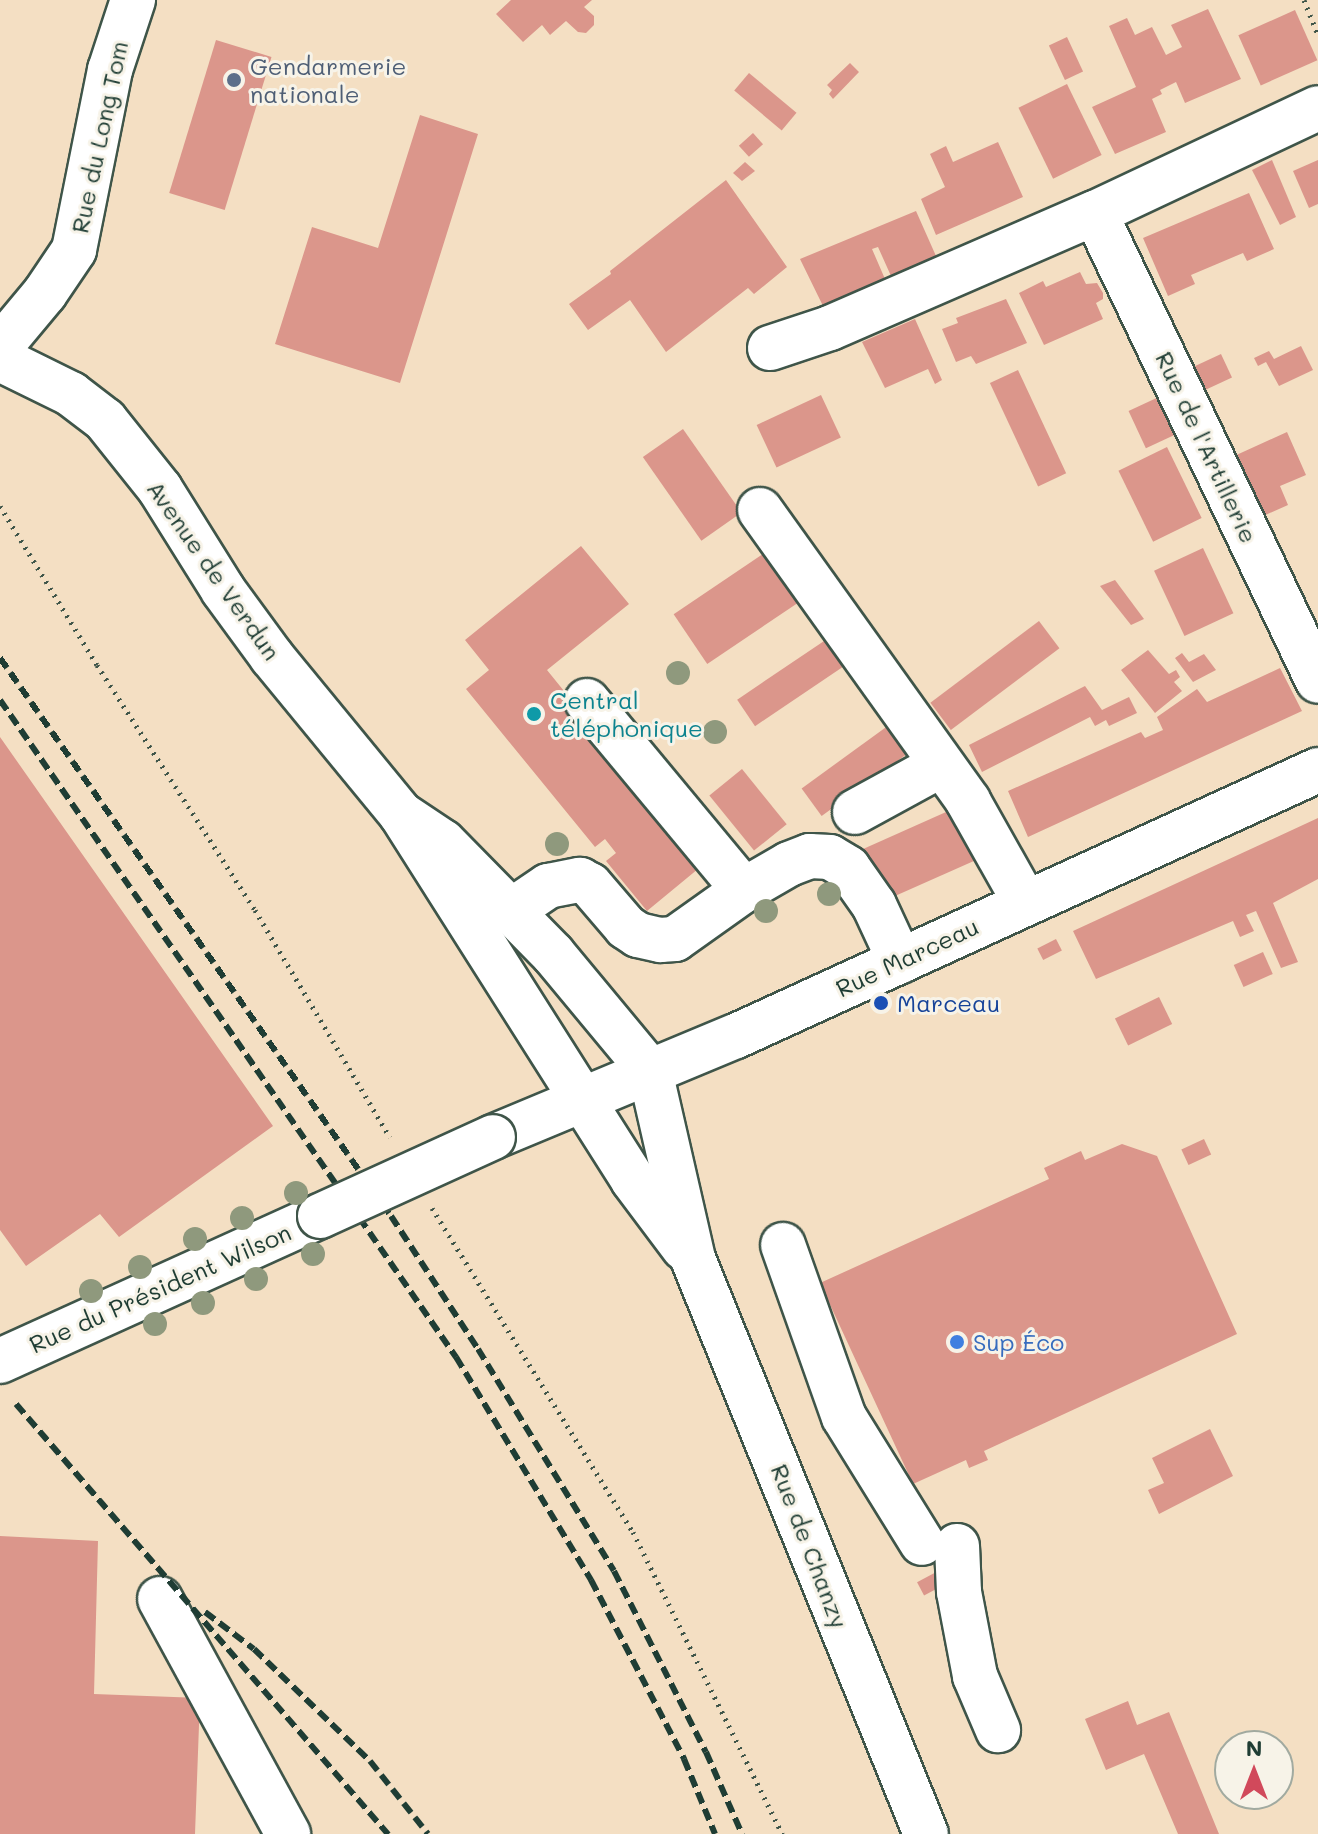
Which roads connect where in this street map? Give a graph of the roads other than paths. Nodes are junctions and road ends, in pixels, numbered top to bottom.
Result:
1 (133, 0) edge
2 (1318, 108) edge
3 (1095, 213) junction
4 (0, 347) edge
5 (770, 348) dead end
6 (0, 359) edge
7 (760, 510) dead end
8 (1318, 681) edge
9 (587, 701) dead end
10 (941, 765) junction
11 (1318, 770) edge
12 (855, 812) dead end
13 (401, 814) junction
14 (744, 890) junction
15 (1025, 902) junction
16 (511, 911) junction
17 (900, 961) junction
18 (650, 1071) junction
19 (584, 1102) junction
20 (493, 1137) joint
21 (783, 1245) dead end
22 (693, 1259) junction
23 (0, 1361) edge
24 (160, 1599) dead end
25 (998, 1730) dead end
26 (288, 1834) edge
27 (926, 1834) edge

1 - 4 main road, Rue du Long Tom
2 - 3 main road
3 - 5 main road
3 - 8 main road, Rue de l'Artillerie
6 - 13 main road, Avenue de Verdun
7 - 10 main road
9 - 14 main road
10 - 12 main road
10 - 15 main road
11 - 15 main road, Rue Marceau
13 - 16 main road, Avenue de Verdun
13 - 19 main road, Avenue de Verdun
14 - 16 main road
14 - 17 main road
15 - 17 main road, Rue Marceau
16 - 18 main road, Avenue de Verdun
17 - 18 main road, Rue Marceau
18 - 19 main road, Rue Marceau
18 - 22 main road, Rue de Chanzy
19 - 20 main road, Rue Marceau
19 - 22 main road, Rue de Chanzy
20 - 23 main road, Rue du Président Wilson, bridge
21 - 25 main road
22 - 27 main road, Rue de Chanzy
24 - 26 main road

